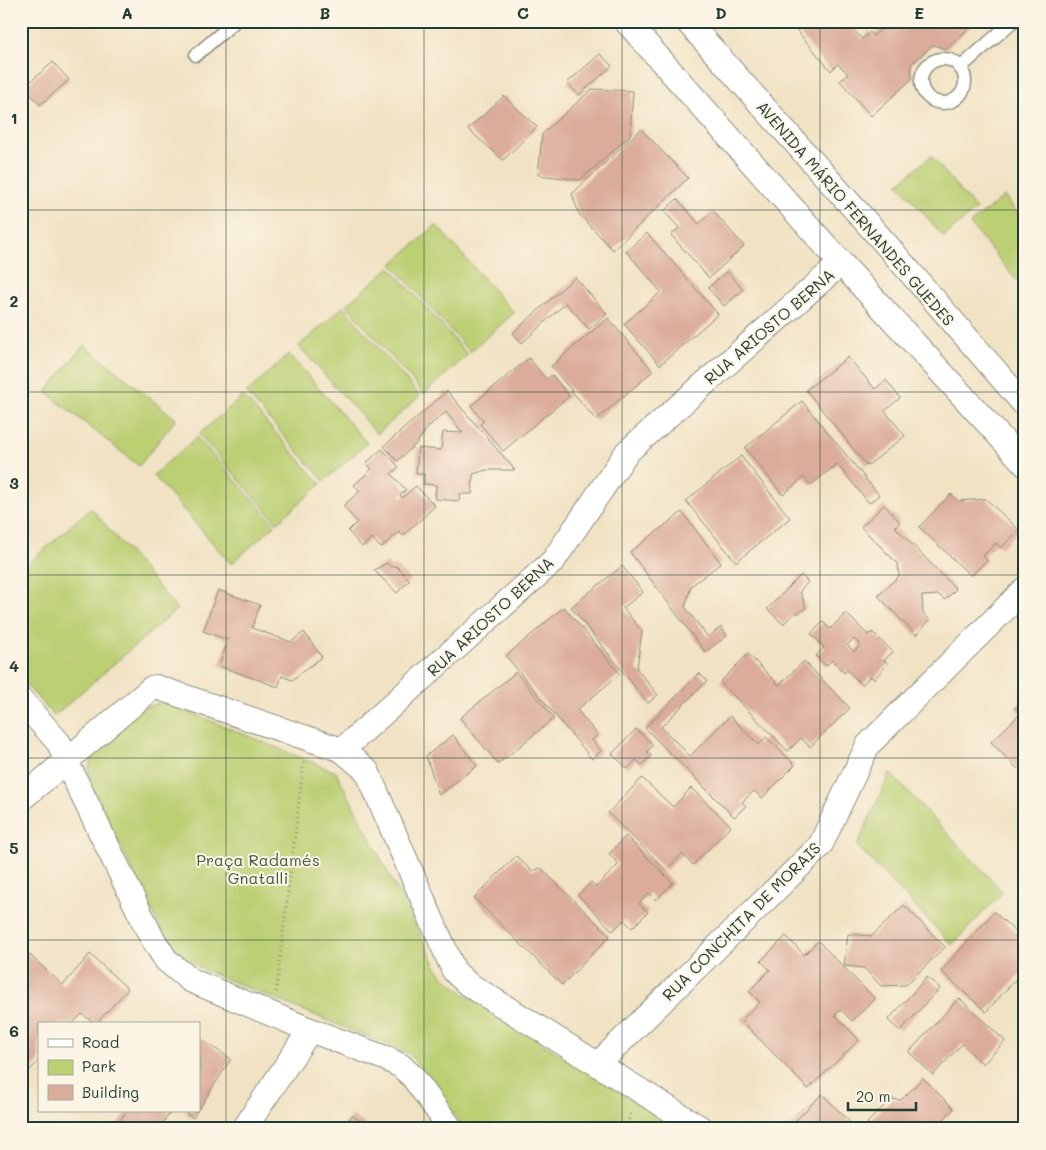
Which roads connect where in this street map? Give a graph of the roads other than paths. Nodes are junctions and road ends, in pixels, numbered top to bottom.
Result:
1 (626, 21) edge
2 (687, 21) edge
3 (1013, 21) edge
4 (227, 23) edge
5 (196, 55) dead end
6 (960, 68) dead end
7 (841, 263) junction
8 (1025, 405) edge
9 (1025, 464) edge
10 (1025, 590) edge
11 (21, 700) edge
12 (342, 750) junction
13 (66, 761) junction
14 (21, 799) edge
15 (310, 1030) junction
16 (599, 1063) junction
17 (244, 1129) edge
18 (451, 1129) edge
19 (702, 1129) edge

1 - 7 street
2 - 8 street, AVENIDA MÁRIO FERNANDES GUEDES
3 - 6 lane
4 - 5 lane
7 - 9 street
7 - 12 street, RUA ARIOSTO BERNA
10 - 16 street, RUA CONCHITA DE MORAIS
11 - 13 street
12 - 13 street
12 - 16 street
13 - 14 street
13 - 15 street
15 - 17 street
15 - 18 street
16 - 19 street

